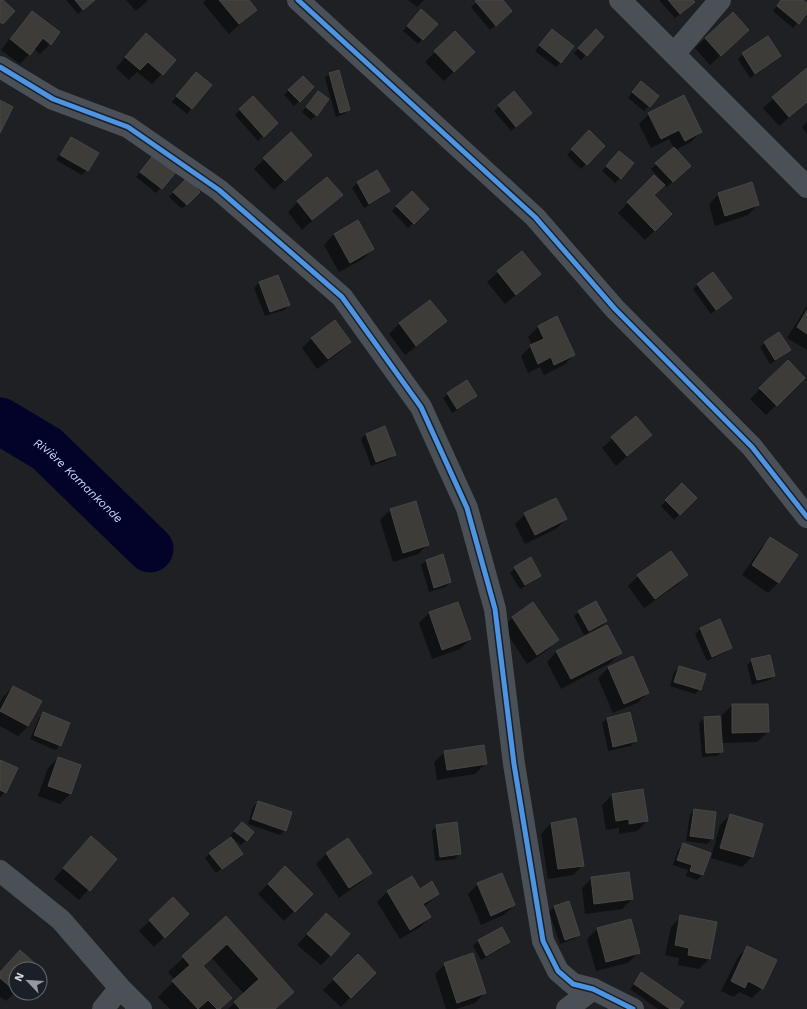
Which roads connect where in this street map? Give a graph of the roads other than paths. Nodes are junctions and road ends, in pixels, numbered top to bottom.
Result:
1 (298, 0) edge
2 (620, 0) edge
3 (720, 0) edge
4 (674, 54) junction
5 (0, 67) edge
6 (807, 187) edge
7 (807, 517) edge
8 (0, 872) edge
9 (120, 988) junction
10 (593, 989) junction
11 (103, 1009) edge
12 (141, 1009) edge
13 (567, 1009) edge
14 (633, 1009) edge

1 - 7 street
2 - 4 street
3 - 4 street
4 - 6 street
5 - 10 street
8 - 9 street
9 - 11 street
9 - 12 street
10 - 13 street
10 - 14 street

